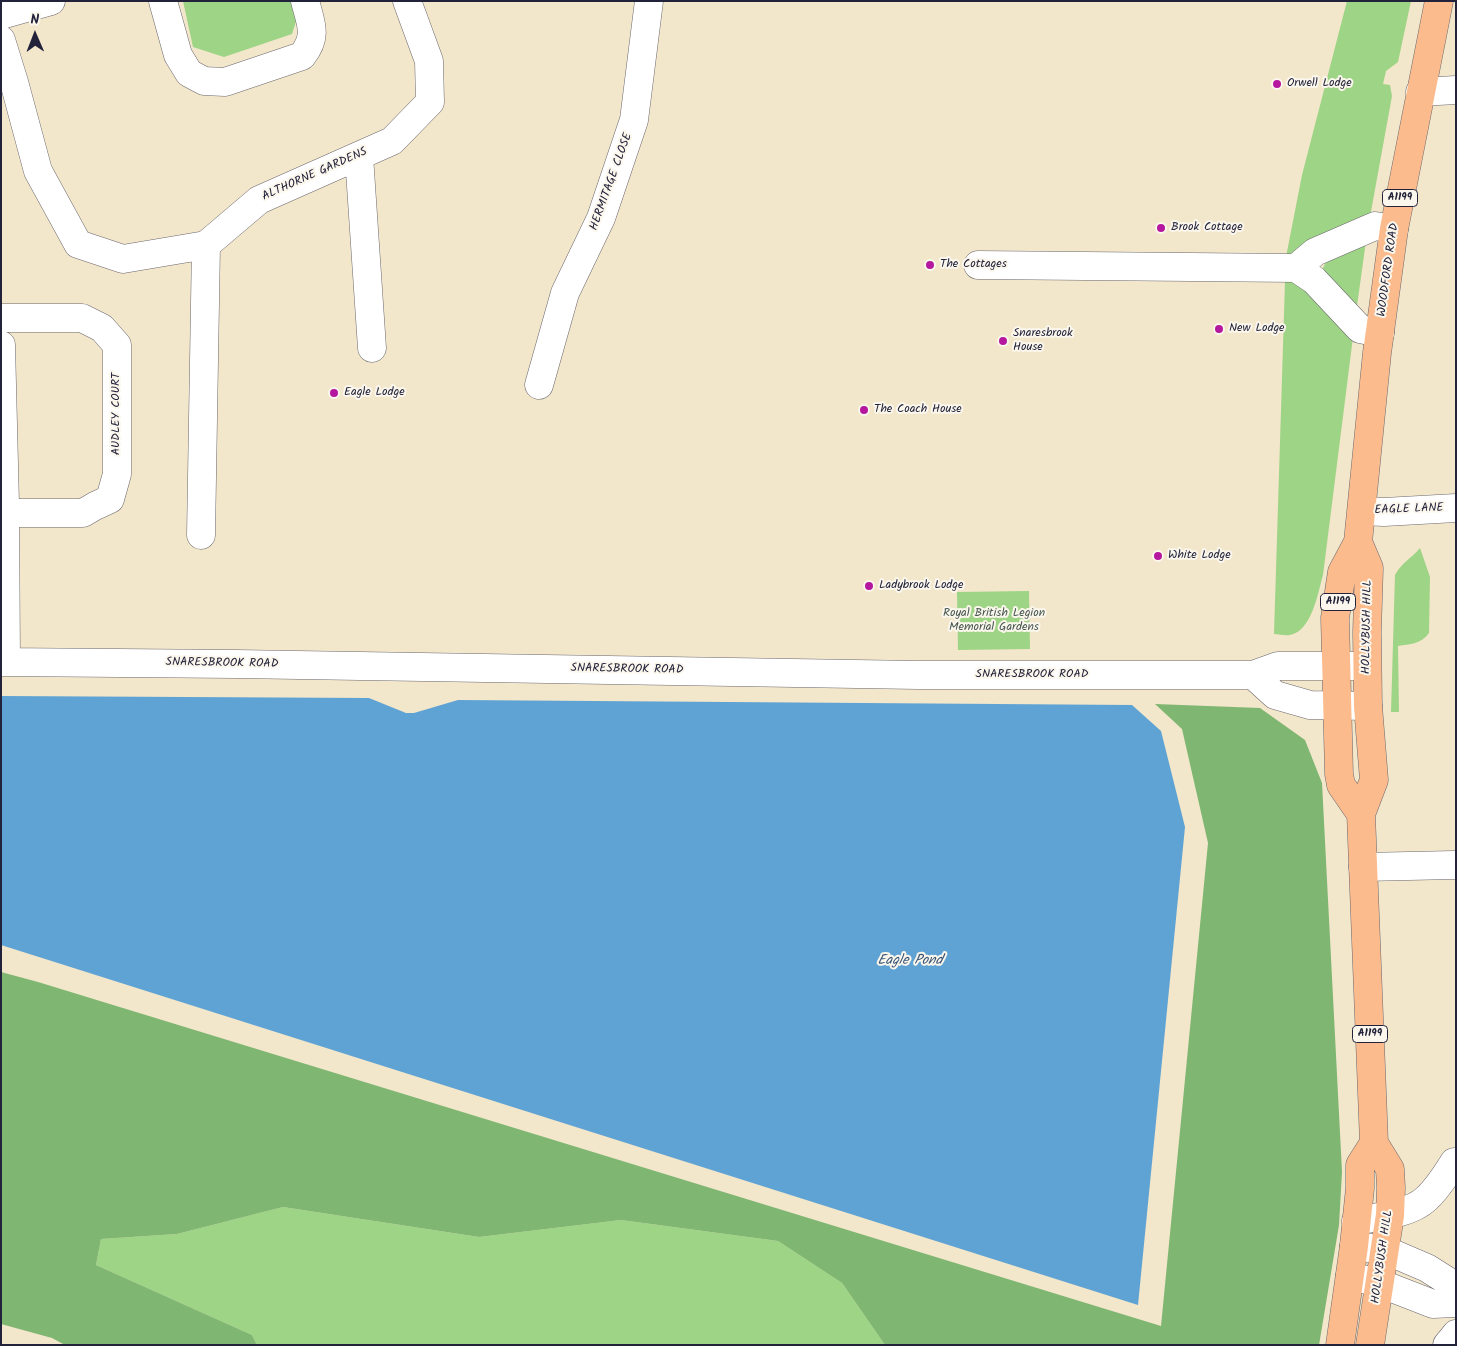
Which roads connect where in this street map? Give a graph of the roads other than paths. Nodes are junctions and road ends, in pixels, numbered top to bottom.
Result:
1 (51, 1) edge
2 (163, 1) edge
3 (305, 1) edge
4 (407, 1) edge
5 (650, 1) edge
6 (1439, 1) edge
7 (1, 15) edge
8 (1, 40) edge
9 (1456, 90) edge
10 (1420, 92) junction
11 (358, 156) junction
12 (1394, 229) junction
13 (206, 245) junction
14 (978, 265) dead end
15 (1296, 268) junction
16 (1, 318) edge
17 (1380, 333) junction
18 (1, 345) edge
19 (372, 348) dead end
20 (539, 385) dead end
21 (3, 432) edge
22 (4, 507) edge
23 (1456, 508) edge
24 (1362, 510) junction
25 (201, 535) dead end
26 (1358, 542) junction
27 (4, 662) edge
28 (1337, 666) junction
29 (1367, 666) junction
30 (1253, 675) junction
31 (1368, 706) junction
32 (1337, 707) junction
33 (1361, 814) junction
34 (1454, 865) dead end
35 (1363, 866) junction
36 (1374, 1143) junction
37 (1454, 1162) dead end
38 (1390, 1215) junction
39 (1355, 1234) junction
40 (1386, 1250) junction
41 (1350, 1276) junction
42 (1379, 1283) junction
43 (1455, 1303) edge
44 (1456, 1334) edge
45 (1340, 1345) edge
46 (1370, 1345) edge
47 (1447, 1345) edge

1 - 7 street
2 - 3 street
4 - 11 street, ALTHORNE GARDENS
5 - 20 street, HERMITAGE CLOSE
6 - 10 main road, WOODFORD ROAD / A1199
8 - 13 street
9 - 10 street
10 - 12 main road, WOODFORD ROAD / A1199
11 - 13 street, ALTHORNE GARDENS
11 - 19 street
12 - 15 street
12 - 17 main road, WOODFORD ROAD / A1199
13 - 25 street
14 - 15 street
15 - 17 street
16 - 22 street, AUDLEY COURT
17 - 24 main road, WOODFORD ROAD / A1199
18 - 21 street
21 - 22 street
22 - 27 street
23 - 24 street, EAGLE LANE
24 - 26 main road, WOODFORD ROAD / A1199
26 - 28 main road, A1199
26 - 29 main road, HOLLYBUSH HILL / A1199
27 - 30 street, SNARESBROOK ROAD
28 - 29 street, SNARESBROOK ROAD
28 - 30 street, SNARESBROOK ROAD
28 - 32 main road, A1199
29 - 31 main road, HOLLYBUSH HILL / A1199
30 - 32 street
31 - 32 street
31 - 33 main road, HOLLYBUSH HILL / A1199
32 - 33 main road, A1199
33 - 35 main road, HOLLYBUSH HILL / A1199
34 - 35 street
35 - 36 main road, HOLLYBUSH HILL / A1199
36 - 38 main road, HOLLYBUSH HILL / A1199
36 - 39 main road
37 - 38 street
38 - 39 street
38 - 40 main road, HOLLYBUSH HILL / A1199
39 - 40 street
39 - 41 main road
40 - 42 main road, HOLLYBUSH HILL / A1199
40 - 43 street
41 - 42 street
41 - 45 main road
42 - 43 street
42 - 46 main road, HOLLYBUSH HILL / A1199
44 - 47 street

